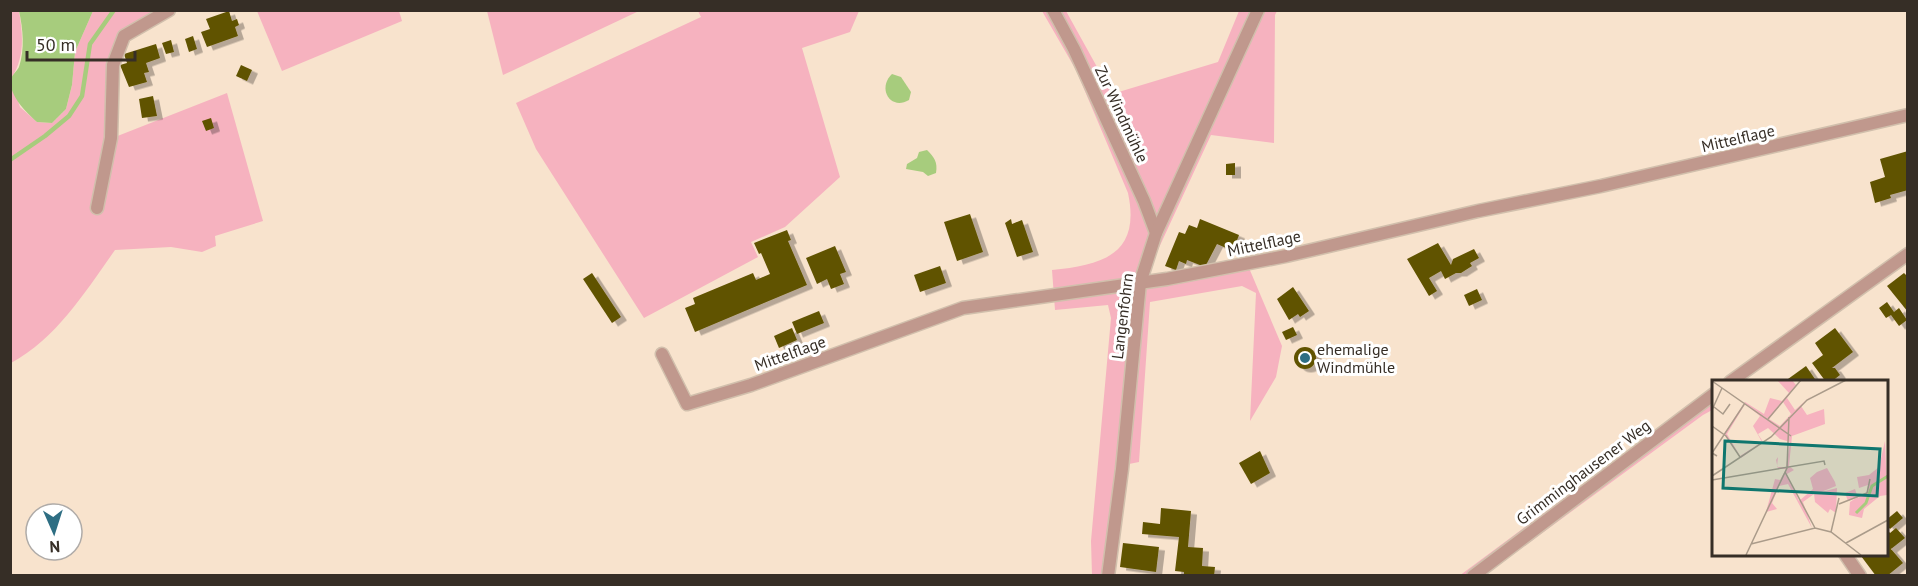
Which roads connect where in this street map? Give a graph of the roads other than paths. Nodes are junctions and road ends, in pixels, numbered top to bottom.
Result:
1 (169, 10) edge
2 (1053, 10) edge
3 (1257, 10) edge
4 (1908, 115) edge
5 (97, 208) dead end
6 (1156, 233) junction
7 (1908, 254) edge
8 (1140, 283) junction
9 (662, 354) dead end
10 (1733, 380) edge
11 (1712, 396) edge
12 (1846, 556) edge
13 (1108, 576) edge
14 (1473, 576) edge
15 (1860, 576) edge

1 - 5 street
2 - 6 street, Zur Windmühle
3 - 6 street, Langenfohrn
4 - 8 street, Mittelflage
6 - 8 street, Langenfohrn
7 - 10 street
8 - 9 street, Mittelflage
8 - 13 street, Langenfohrn
11 - 14 street, Grimminghausener Weg
12 - 15 street

